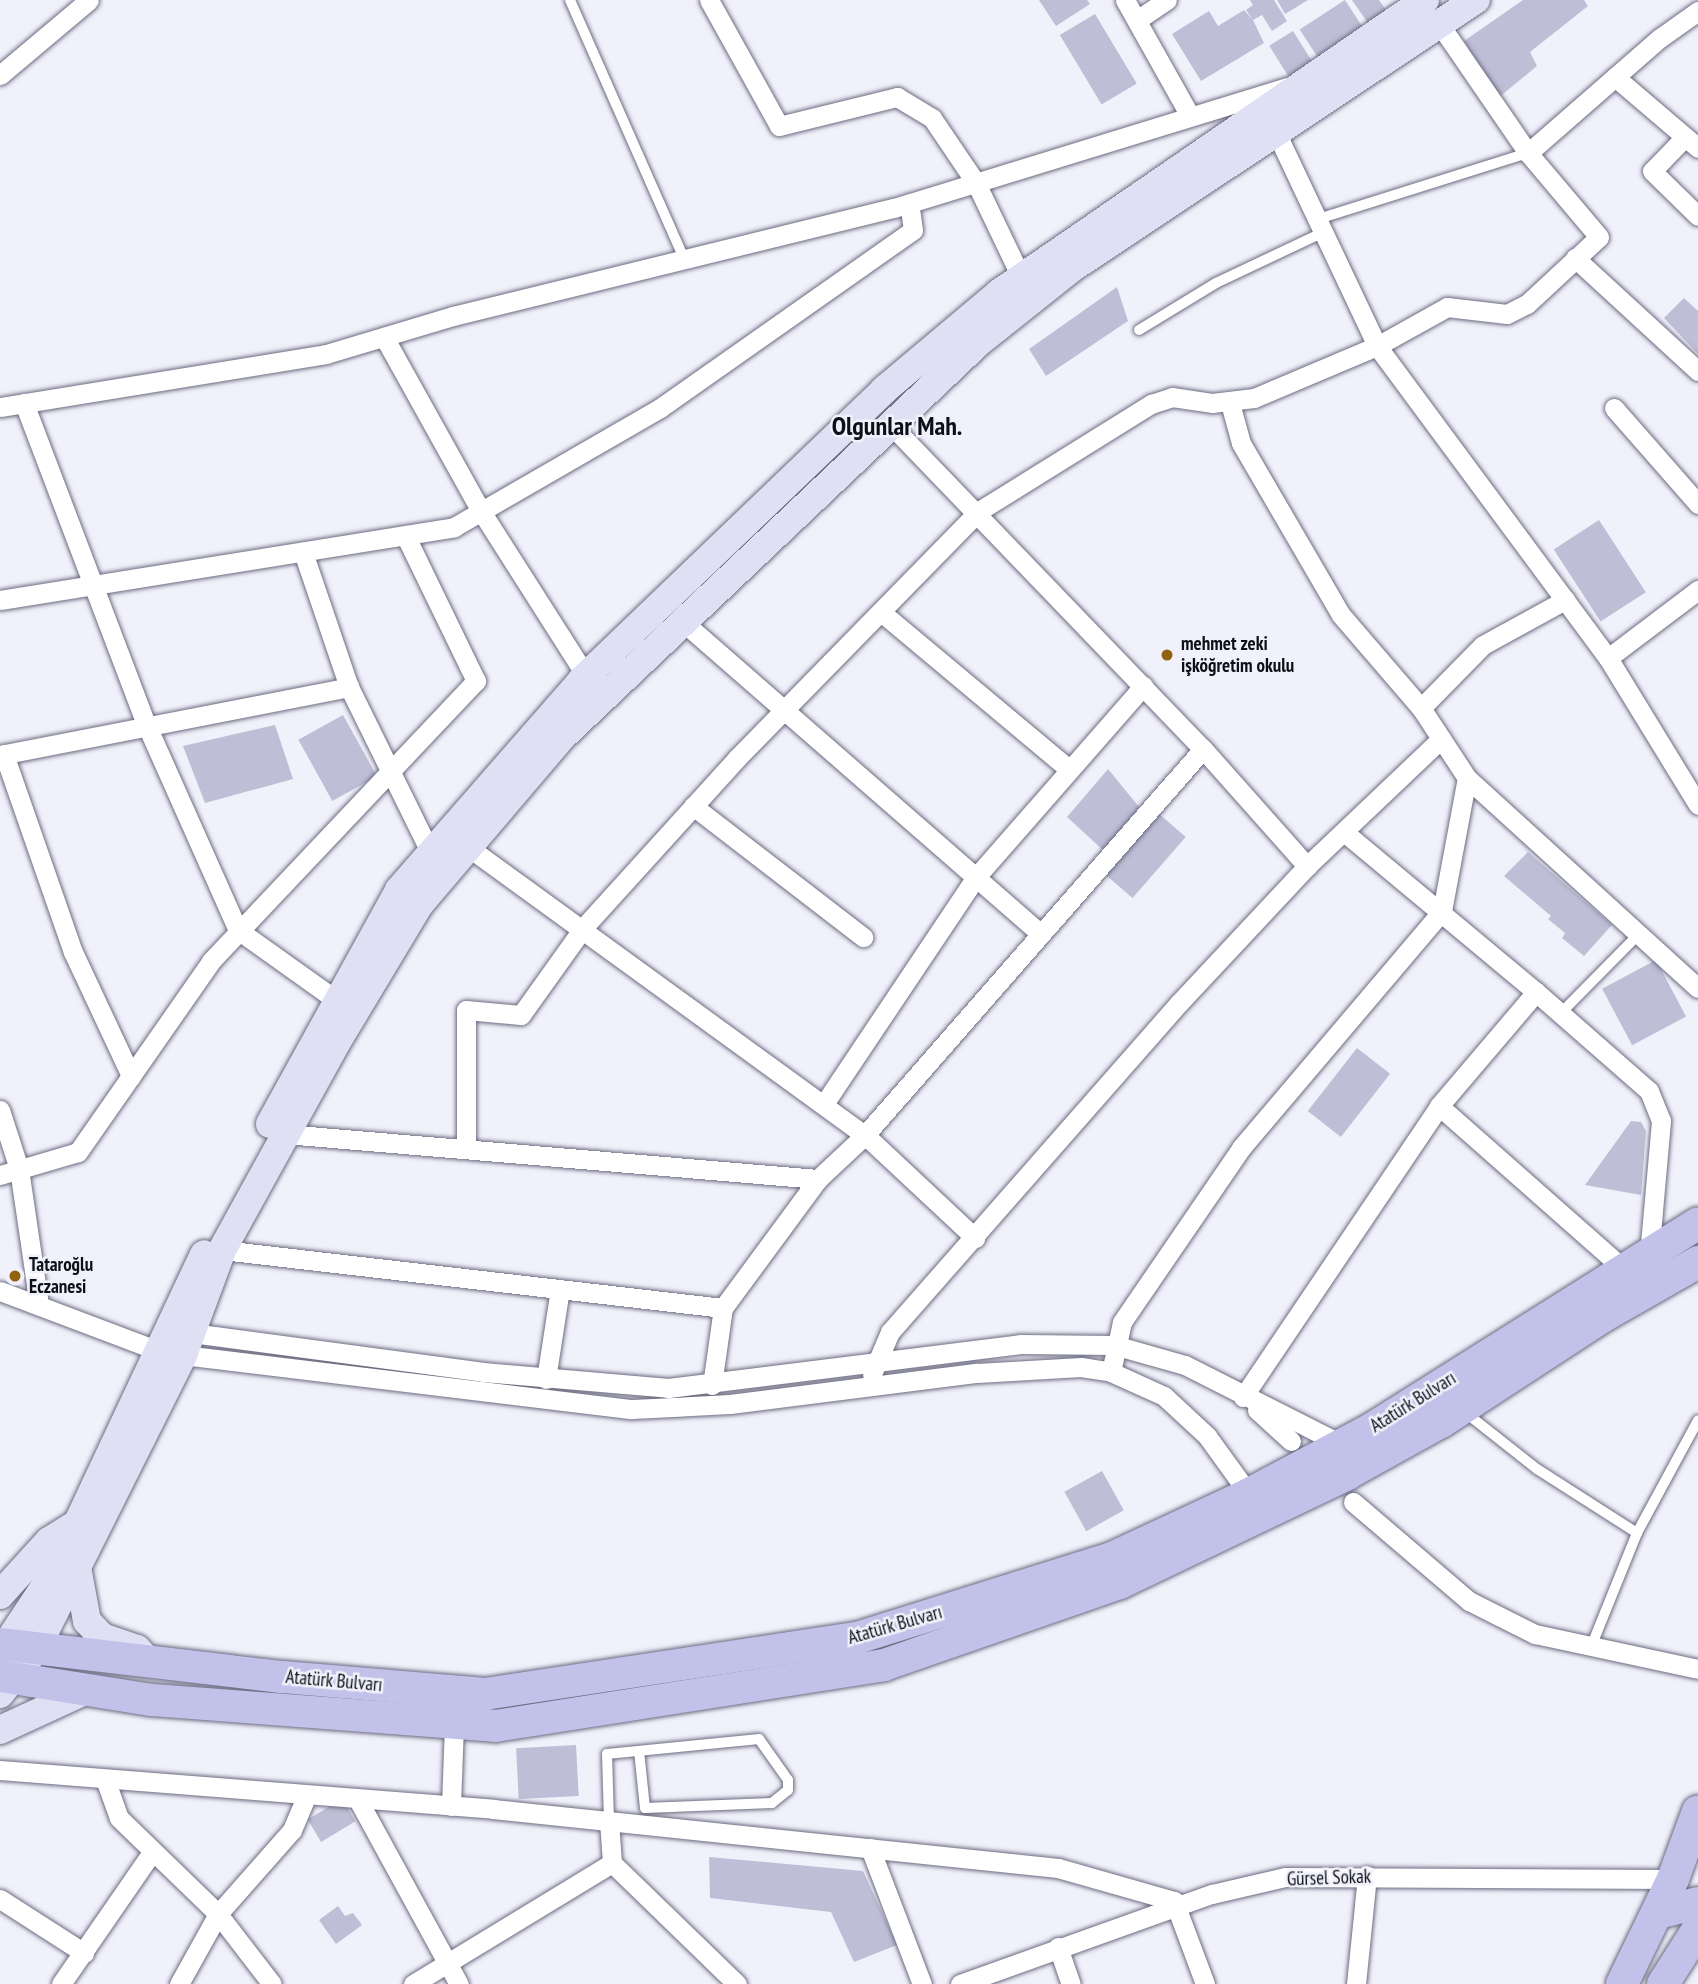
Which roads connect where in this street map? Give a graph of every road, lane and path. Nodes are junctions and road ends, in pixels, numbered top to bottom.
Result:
1 (89, 0) edge
2 (570, 0) edge
3 (709, 0) edge
4 (1125, 0) edge
5 (1167, 0) edge
6 (1425, 0) edge
7 (1476, 0) edge
8 (1698, 11) edge
9 (1137, 20) junction
10 (1440, 25) junction
11 (0, 75) edge
12 (1615, 77) junction
13 (1299, 83) junction
14 (1190, 116) junction
15 (1275, 130) junction
16 (1692, 142) edge
17 (1528, 153) junction
18 (976, 183) junction
19 (909, 203) junction
20 (1698, 216) edge
21 (1319, 227) junction
22 (1575, 258) junction
23 (684, 259) junction
24 (1021, 277) junction
25 (1139, 330) dead end
26 (384, 337) junction
27 (1377, 346) junction
28 (1698, 371) edge
29 (24, 403) junction
30 (1230, 403) junction
31 (0, 407) edge
32 (1614, 408) dead end
33 (890, 424) junction
34 (1698, 504) edge
35 (481, 511) junction
36 (979, 512) junction
37 (405, 535) junction
38 (303, 552) junction
39 (92, 586) junction
40 (1698, 590) edge
41 (0, 600) edge
42 (1565, 600) junction
43 (881, 612) junction
44 (682, 621) junction
45 (1608, 657) junction
46 (586, 676) junction
47 (1143, 686) junction
48 (349, 687) junction
49 (786, 708) junction
50 (1422, 708) junction
51 (147, 726) junction
52 (1441, 739) junction
53 (1203, 749) junction
54 (2, 755) edge
55 (1069, 769) junction
56 (393, 773) junction
57 (1467, 778) junction
58 (1698, 805) edge
59 (693, 806) junction
60 (1344, 832) junction
61 (468, 847) junction
62 (431, 854) junction
63 (1307, 866) junction
64 (976, 877) junction
65 (1442, 911) junction
66 (583, 928) junction
67 (238, 930) junction
68 (1038, 932) junction
69 (1641, 932) junction
70 (863, 937) dead end
71 (1698, 988) edge
72 (1536, 992) junction
73 (336, 1000) junction
74 (1560, 1014) junction
75 (131, 1076) junction
76 (824, 1104) junction
77 (1439, 1106) junction
78 (0, 1110) edge
79 (285, 1134) junction
80 (865, 1135) junction
81 (466, 1149) junction
82 (9, 1172) edge
83 (818, 1179) junction
84 (1698, 1223) edge
85 (975, 1238) junction
86 (222, 1250) junction
87 (1698, 1262) edge
88 (1637, 1263) junction
89 (560, 1289) junction
90 (0, 1291) edge
91 (39, 1305) junction
92 (723, 1308) junction
93 (1114, 1345) junction
94 (177, 1346) junction
95 (874, 1364) junction
96 (1111, 1372) junction
97 (545, 1379) junction
98 (712, 1385) junction
99 (870, 1386) junction
100 (1243, 1397) junction
101 (1462, 1409) junction
102 (1698, 1419) edge
103 (1291, 1441) dead end
104 (1343, 1445) junction
105 (1249, 1494) junction
106 (1353, 1502) dead end
107 (78, 1524) junction
108 (1637, 1533) junction
109 (77, 1567) junction
110 (0, 1595) edge
111 (1591, 1647) junction
112 (149, 1662) junction
113 (8, 1663) edge
114 (1698, 1669) edge
115 (87, 1690) junction
116 (454, 1724) junction
117 (0, 1730) edge
118 (639, 1751) junction
119 (0, 1770) edge
120 (105, 1779) junction
121 (307, 1795) junction
122 (357, 1798) junction
123 (451, 1806) junction
124 (1698, 1811) edge
125 (609, 1821) junction
126 (870, 1848) junction
127 (152, 1852) junction
128 (1698, 1860) edge
129 (612, 1863) junction
130 (1367, 1876) junction
131 (1673, 1880) junction
132 (0, 1899) edge
133 (1698, 1903) edge
134 (1178, 1906) junction
135 (1658, 1913) junction
136 (218, 1914) junction
137 (1697, 1933) edge
138 (1058, 1947) junction
139 (84, 1953) junction
140 (445, 1962) junction
141 (61, 1984) edge
142 (179, 1984) edge
143 (272, 1984) edge
144 (413, 1984) edge
145 (459, 1984) edge
146 (737, 1984) edge
147 (922, 1984) edge
148 (960, 1984) edge
149 (1071, 1984) edge
150 (1205, 1984) edge
151 (1356, 1984) edge
152 (1622, 1984) edge
153 (1663, 1984) edge

1 - 11 street
2 - 23 lane
3 - 18 street
4 - 9 street
5 - 9 street
6 - 13 main road
7 - 10 main road
8 - 12 street
9 - 14 street
10 - 15 main road
10 - 17 street
12 - 16 street
12 - 17 street
13 - 14 street
13 - 24 main road
14 - 18 street
15 - 21 street
15 - 33 main road
16 - 20 street
17 - 21 lane
17 - 22 street
18 - 19 street
18 - 24 street
19 - 23 street
19 - 35 street
21 - 25 lane
21 - 27 street
22 - 27 street
22 - 28 street
23 - 26 street
24 - 46 main road
26 - 29 street
26 - 35 street
27 - 30 street
27 - 42 street
29 - 31 street
29 - 39 street
30 - 36 street
30 - 50 street
32 - 34 street
33 - 36 street
33 - 44 main road
35 - 37 street
35 - 46 street
36 - 43 street
36 - 47 street
37 - 38 street
37 - 56 street
38 - 39 street
38 - 48 street
39 - 41 street
39 - 51 street
40 - 45 street
42 - 45 street
42 - 50 street
43 - 49 street
43 - 55 street
44 - 49 street
44 - 61 main road
45 - 58 street
46 - 62 main road
47 - 53 street
47 - 55 street
48 - 51 street
48 - 56 street
49 - 59 street
49 - 64 street
50 - 52 street
51 - 54 street
51 - 67 street
52 - 57 street
52 - 60 street
53 - 63 street
53 - 68 street
54 - 75 street
55 - 64 street
56 - 62 street
56 - 67 street
57 - 65 street
57 - 69 street
59 - 66 street
59 - 70 street
60 - 63 street
60 - 65 street
61 - 66 street
61 - 79 main road
62 - 73 main road
63 - 85 street
64 - 68 street
64 - 76 street
65 - 72 street
65 - 93 street
66 - 76 street
66 - 81 street
67 - 73 street
67 - 75 street
68 - 80 street
69 - 71 street
69 - 74 lane
72 - 74 street
72 - 77 street
73 - 94 main road
74 - 88 street
75 - 82 street
76 - 80 street
77 - 88 street
77 - 100 street
78 - 82 street
79 - 81 street
79 - 86 main road
80 - 83 street
80 - 85 street
81 - 83 street
82 - 91 street
83 - 92 street
84 - 88 main road, Atatürk Bulvarı
85 - 95 street
86 - 89 street
86 - 94 main road
87 - 101 main road, Atatürk Bulvarı
88 - 104 main road, Atatürk Bulvarı
89 - 92 street
89 - 97 street
90 - 91 street
91 - 94 street
92 - 98 street
93 - 95 street
93 - 96 street
93 - 100 street
94 - 97 street
94 - 99 street
94 - 107 main road
94 - 109 main road
95 - 98 street
95 - 99 street
96 - 99 street
96 - 105 street
97 - 98 street
100 - 103 street
100 - 104 street
101 - 108 lane
101 - 116 main road, Atatürk Bulvarı
102 - 108 lane
104 - 105 main road, Atatürk Bulvarı
105 - 112 main road, Atatürk Bulvarı
106 - 111 street
107 - 110 main road
107 - 113 main road
108 - 111 lane
109 - 112 main road
109 - 113 main road
111 - 114 street
112 - 113 main road, Atatürk Bulvarı
113 - 115 main road, Atatürk Bulvarı
115 - 116 main road, Atatürk Bulvarı
115 - 117 main road
116 - 123 street
118 - 118 lane
118 - 125 lane
119 - 120 street
120 - 121 street
120 - 127 street
121 - 122 street
121 - 136 street
122 - 123 street
122 - 140 street
123 - 125 street
124 - 131 main road
125 - 126 street
125 - 129 street
126 - 134 street
126 - 147 street
127 - 136 street
127 - 139 street
128 - 131 main road
129 - 140 street
129 - 146 street
130 - 131 street, Gürsel Sokak
130 - 134 street, Gürsel Sokak
130 - 151 street
131 - 135 main road
132 - 139 street
133 - 135 main road
134 - 138 street, Gürsel Sokak
134 - 150 street
135 - 137 street
135 - 152 main road
136 - 142 street
136 - 143 street
137 - 153 main road
138 - 148 street, Gürsel Sokak
138 - 149 street
139 - 141 street
140 - 144 street
140 - 145 street

